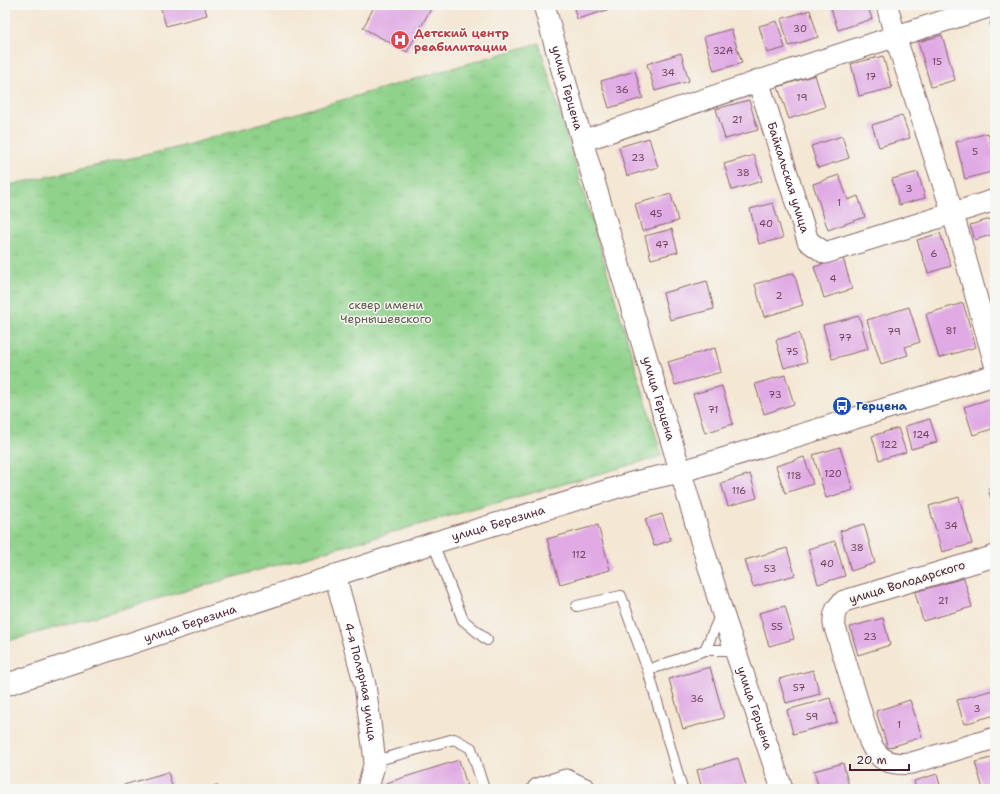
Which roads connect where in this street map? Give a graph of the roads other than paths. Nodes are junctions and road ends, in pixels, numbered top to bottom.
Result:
1 (544, 5) edge
2 (887, 5) edge
3 (995, 5) edge
4 (895, 36) junction
5 (758, 80) junction
6 (582, 141) junction
7 (995, 200) edge
8 (953, 214) junction
9 (995, 364) edge
10 (995, 375) edge
11 (680, 472) junction
12 (432, 543) junction
13 (995, 556) edge
14 (335, 575) junction
15 (578, 606) dead end
16 (722, 611) junction
17 (487, 640) dead end
18 (705, 650) junction
19 (735, 650) junction
20 (648, 670) junction
21 (5, 685) edge
22 (995, 738) edge
23 (375, 761) junction
24 (371, 789) edge
25 (484, 789) edge
26 (538, 789) edge
27 (585, 789) edge
28 (682, 789) edge
29 (782, 789) edge

1 - 6 street, улица Герцена
2 - 4 street
3 - 4 street
4 - 5 street
4 - 8 street
5 - 6 street
5 - 8 street, Байкальская улица
6 - 11 street, улица Герцена
7 - 8 street, Байкальская улица
8 - 9 street
10 - 11 street, улица Березина
11 - 12 street, улица Березина
11 - 16 street, улица Герцена
12 - 14 street, улица Березина
12 - 17 lane
13 - 22 street, улица Володарского
14 - 21 street, улица Березина
14 - 23 street, 4-я Полярная улица
15 - 20 lane
16 - 18 lane
16 - 19 street, улица Герцена
18 - 19 lane
18 - 20 lane
19 - 29 street, улица Герцена
20 - 28 lane
23 - 24 street, 4-я Полярная улица
23 - 25 lane
26 - 27 street

